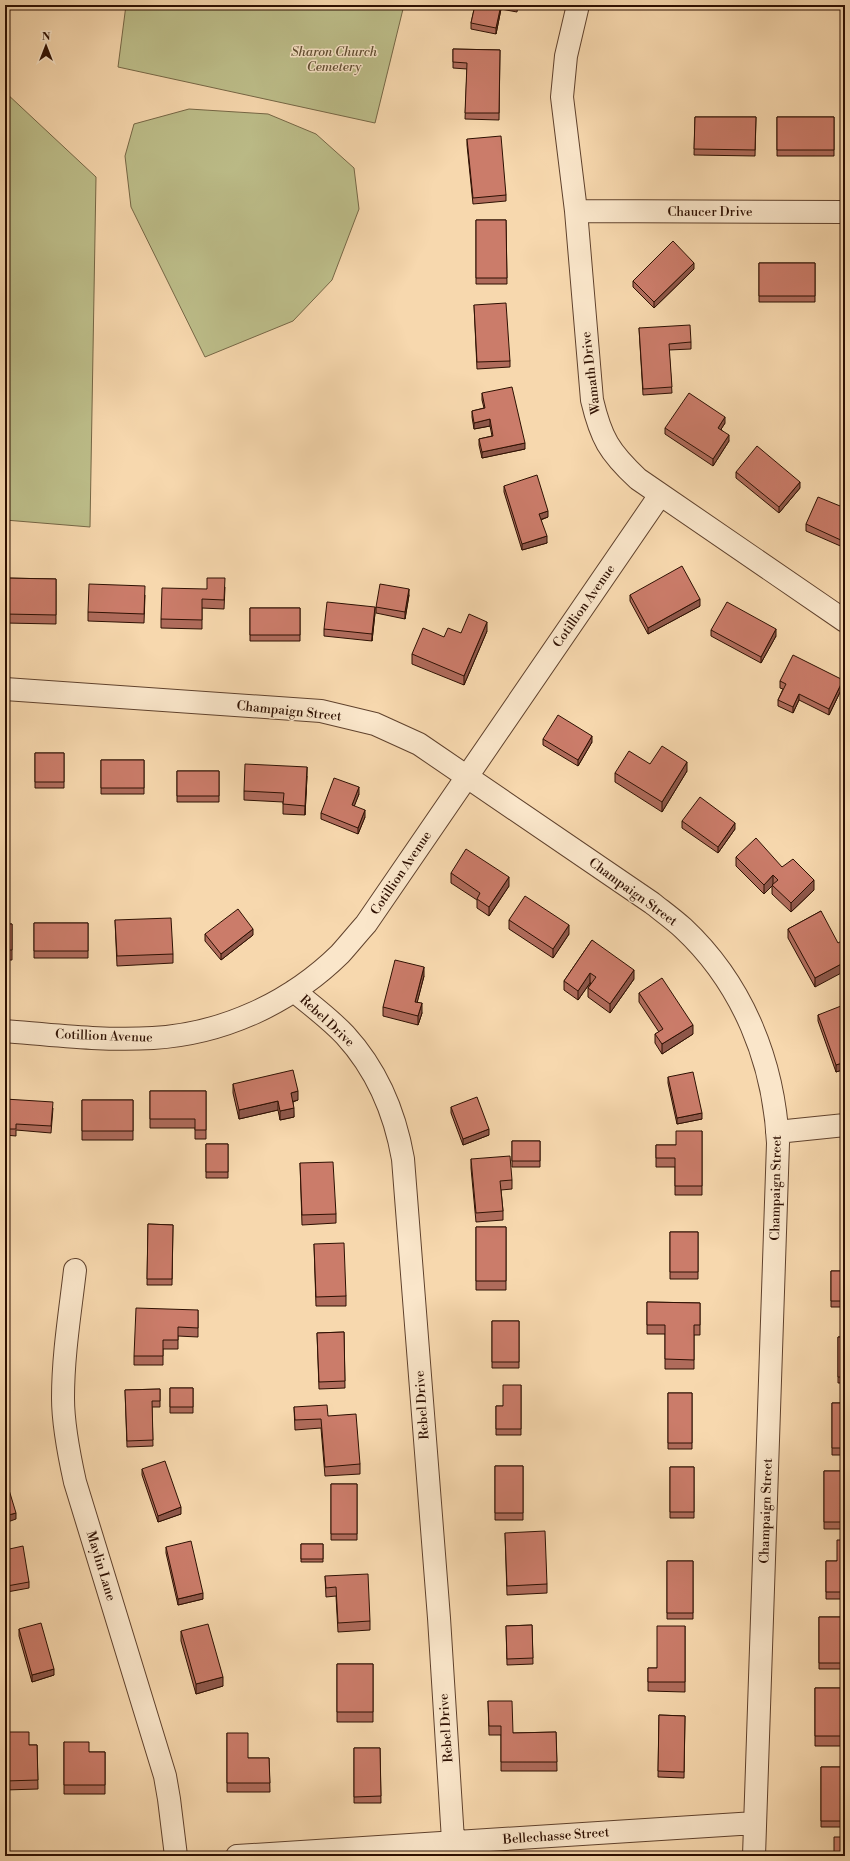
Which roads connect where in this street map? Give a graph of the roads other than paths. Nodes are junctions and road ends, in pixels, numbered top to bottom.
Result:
1 (578, 5) edge
2 (576, 211) junction
3 (845, 212) edge
4 (660, 495) junction
5 (845, 621) edge
6 (5, 689) edge
7 (467, 776) junction
8 (294, 991) junction
9 (5, 1031) edge
10 (845, 1125) edge
11 (778, 1132) junction
12 (75, 1270) dead end
13 (755, 1823) junction
14 (454, 1849) edge
15 (176, 1856) edge
16 (237, 1856) edge
17 (754, 1856) edge

1 - 2 street, Wamath Drive
2 - 3 street, Chaucer Drive
2 - 4 street, Wamath Drive
4 - 5 street, Wamath Drive
4 - 7 street, Cotillion Avenue
6 - 7 street, Champaign Street
7 - 8 street, Cotillion Avenue
7 - 11 street, Champaign Street
8 - 9 street, Cotillion Avenue
8 - 14 street, Rebel Drive
10 - 11 street
11 - 13 street, Champaign Street
12 - 15 street, Maylin Lane
13 - 14 street, Bellechasse Street
13 - 17 street, Champaign Street
14 - 16 street, Bellechasse Street

